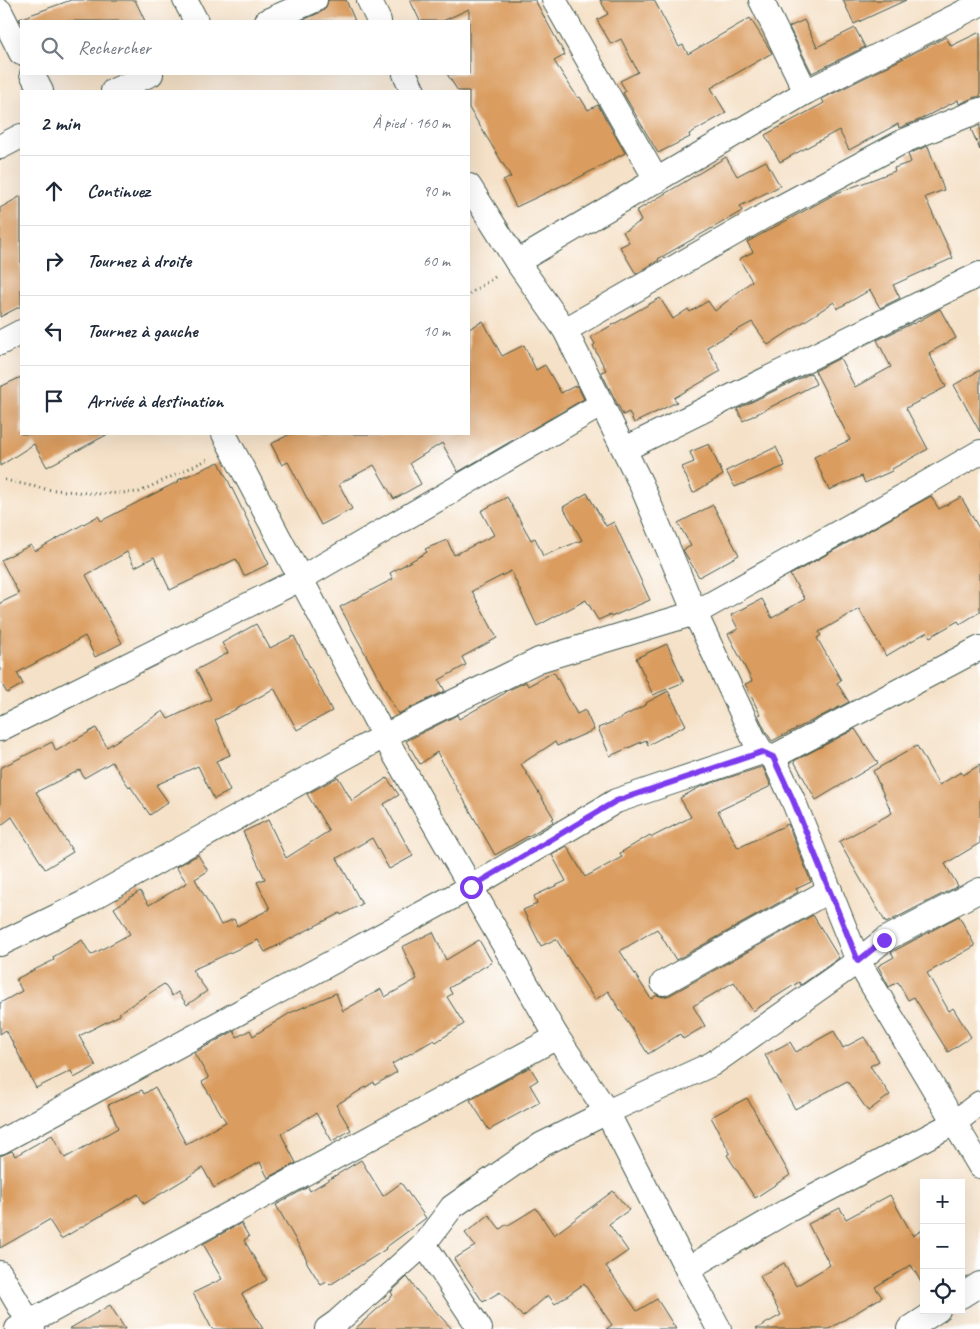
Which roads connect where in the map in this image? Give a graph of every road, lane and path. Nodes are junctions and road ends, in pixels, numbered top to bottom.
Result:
1 (185, 0) edge
2 (315, 0) edge
3 (369, 0) edge
4 (554, 0) edge
5 (761, 0) edge
6 (980, 4) edge
7 (0, 11) edge
8 (195, 20) edge
9 (269, 20) edge
10 (379, 20) edge
11 (20, 51) edge
12 (33, 75) edge
13 (149, 75) edge
14 (405, 75) edge
15 (40, 90) edge
16 (115, 90) edge
17 (413, 90) edge
18 (806, 92) junction
19 (980, 110) edge
20 (20, 137) edge
21 (0, 147) edge
22 (656, 181) junction
23 (470, 188) edge
24 (517, 262) junction
25 (980, 274) edge
26 (470, 293) edge
27 (565, 330) junction
28 (20, 333) edge
29 (0, 343) edge
30 (602, 404) junction
31 (227, 441) edge
32 (625, 449) junction
33 (980, 452) edge
34 (5, 480) dead end
35 (300, 579) junction
36 (695, 613) junction
37 (980, 648) edge
38 (0, 729) edge
39 (384, 736) junction
40 (768, 755) junction
41 (471, 887) junction
42 (830, 890) junction
43 (980, 890) edge
44 (0, 944) edge
45 (858, 961) junction
46 (663, 983) dead end
47 (556, 1037) junction
48 (980, 1103) edge
49 (607, 1112) junction
50 (954, 1123) junction
51 (0, 1142) edge
52 (980, 1166) edge
53 (424, 1244) junction
54 (687, 1269) junction
55 (0, 1273) edge
56 (980, 1284) edge
57 (965, 1293) edge
58 (932, 1314) edge
59 (27, 1327) edge
60 (327, 1329) edge
61 (480, 1329) edge
62 (719, 1329) edge
63 (909, 1329) edge

1 - 8 street
2 - 9 street
3 - 10 street
4 - 22 street
5 - 18 street
6 - 18 street
7 - 11 street
12 - 15 street
13 - 16 street
14 - 17 street
18 - 22 street
19 - 27 street
20 - 21 street
22 - 24 street
23 - 24 street
24 - 26 path
24 - 27 street
25 - 32 street
27 - 30 street
28 - 29 street
30 - 32 street
30 - 35 street
31 - 34 path
31 - 35 street
32 - 36 street
33 - 36 street
35 - 38 street
35 - 39 street
36 - 39 street
36 - 40 street
37 - 40 street
39 - 41 street
39 - 44 street
40 - 41 street
40 - 42 street
41 - 47 street
41 - 51 street
42 - 45 street
42 - 46 street
43 - 45 street
45 - 49 street
45 - 50 street
47 - 49 street
47 - 59 street
48 - 50 street
49 - 53 street
49 - 54 street
50 - 52 street
50 - 54 street
53 - 60 street
53 - 61 street
54 - 62 street
55 - 59 street
56 - 57 street
58 - 63 street

